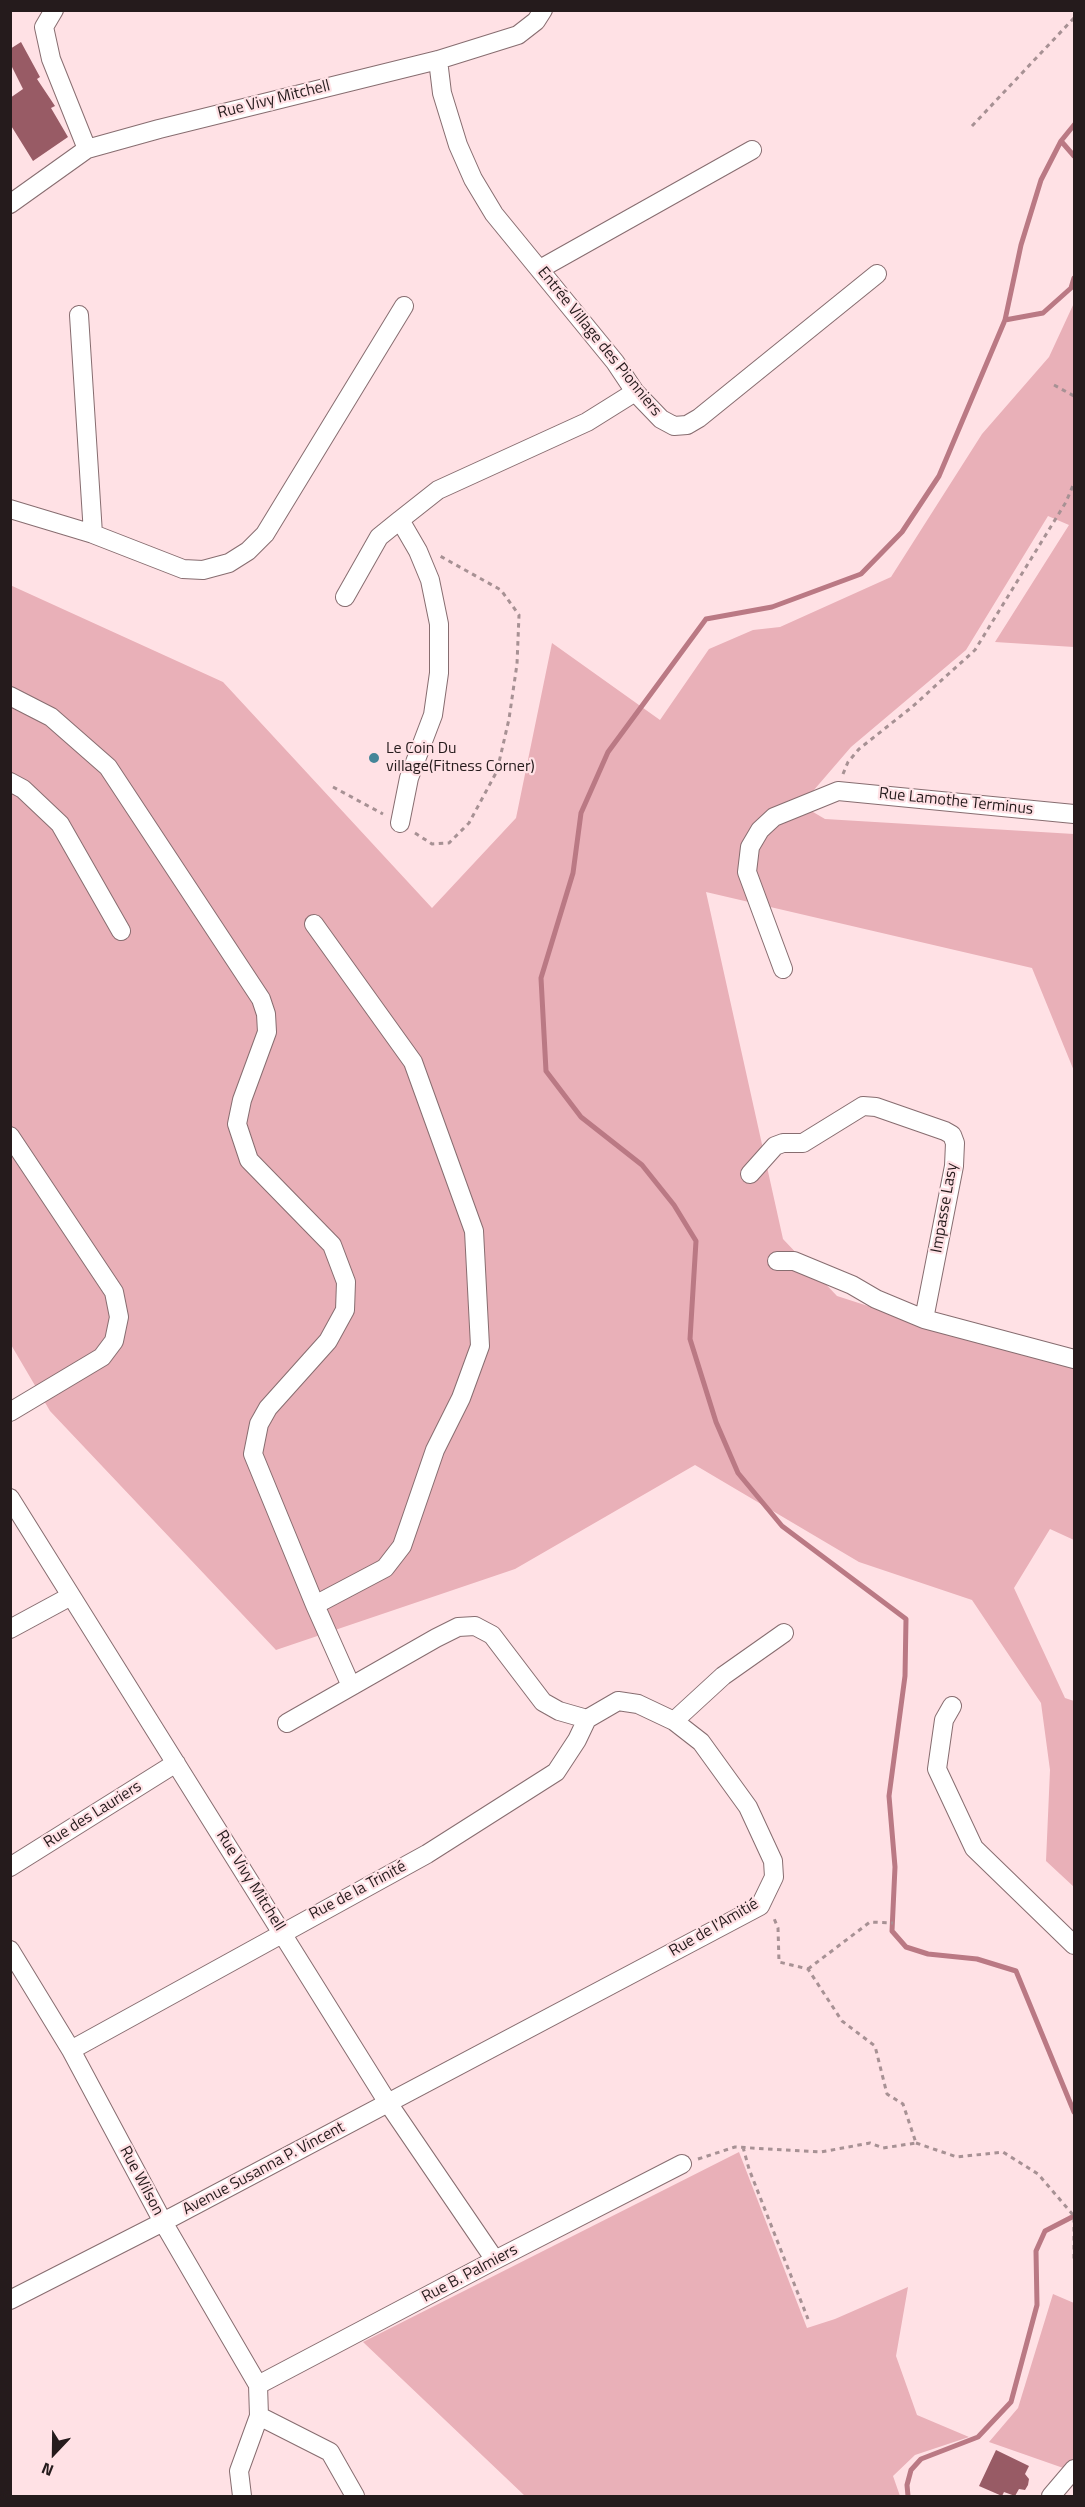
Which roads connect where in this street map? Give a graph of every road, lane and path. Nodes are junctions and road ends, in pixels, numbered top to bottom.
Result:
1 (54, 10) edge
2 (543, 10) edge
3 (1074, 18) edge
4 (438, 60) junction
5 (972, 126) dead end
6 (87, 149) junction
7 (752, 150) dead end
8 (10, 204) edge
9 (540, 269) junction
10 (877, 274) dead end
11 (404, 306) dead end
12 (79, 315) dead end
13 (1054, 385) dead end
14 (635, 392) junction
15 (1074, 396) edge
16 (1074, 483) edge
17 (10, 509) edge
18 (400, 520) junction
19 (93, 534) junction
20 (414, 543) junction
21 (345, 597) dead end
22 (10, 696) edge
23 (10, 782) edge
24 (333, 787) dead end
25 (838, 791) junction
26 (1074, 814) edge
27 (400, 823) junction
28 (314, 924) dead end
29 (121, 931) dead end
30 (783, 969) dead end
31 (10, 1136) edge
32 (750, 1174) dead end
33 (777, 1261) dead end
34 (924, 1319) junction
35 (1074, 1359) edge
36 (10, 1412) edge
37 (10, 1498) edge
38 (71, 1596) junction
39 (315, 1605) junction
40 (10, 1629) edge
41 (784, 1633) dead end
42 (351, 1686) junction
43 (952, 1707) dead end
44 (586, 1719) junction
45 (674, 1721) junction
46 (287, 1723) dead end
47 (176, 1763) junction
48 (10, 1867) edge
49 (760, 1906) junction
50 (893, 1923) dead end
51 (282, 1932) junction
52 (1074, 1945) edge
53 (10, 1950) edge
54 (808, 1969) junction
55 (71, 2050) junction
56 (388, 2103) junction
57 (916, 2143) junction
58 (743, 2147) junction
59 (682, 2164) joint
60 (1074, 2217) edge
61 (163, 2222) junction
62 (1074, 2259) edge
63 (495, 2260) junction
64 (10, 2300) edge
65 (808, 2319) dead end
66 (258, 2385) junction
67 (259, 2416) junction
68 (1074, 2469) edge
69 (242, 2496) edge
70 (355, 2496) edge
71 (1051, 2496) edge

1 - 6 street
2 - 4 street, Rue Vivy Mitchell
3 - 5 path
4 - 6 street, Rue Vivy Mitchell
4 - 9 street, Entrée Village des Pionniers
6 - 8 street, Rue Vivy Mitchell
7 - 9 street
9 - 14 street, Entrée Village des Pionniers
10 - 14 street, Entrée Village des Pionniers
11 - 19 street
12 - 19 street
13 - 15 path
14 - 18 street
16 - 25 path
17 - 19 street
18 - 20 street
18 - 21 street
20 - 27 street
20 - 27 path
22 - 39 street
23 - 29 street
24 - 27 path
25 - 26 street, Rue Lamothe Terminus
25 - 30 street
28 - 39 street
31 - 36 street
32 - 34 street, Impasse Lasy
33 - 34 street
34 - 35 street
37 - 38 street, Rue Vivy Mitchell
38 - 40 street
38 - 47 street, Rue Vivy Mitchell
39 - 42 street
41 - 45 street
42 - 44 street
42 - 46 street
43 - 52 street
44 - 45 street, Rue de l'Amitié
44 - 51 street, Rue de la Trinité
45 - 49 street, Rue de l'Amitié
47 - 48 street, Rue des Lauriers
47 - 51 street, Rue Vivy Mitchell
49 - 54 path
49 - 56 street, Rue de l'Amitié
50 - 54 path
51 - 55 street, Rue de la Trinité
51 - 56 street, Rue Vivy Mitchell
53 - 55 street, Rue Wilson
54 - 57 path
55 - 61 street, Rue Wilson
56 - 61 street, Avenue Susanna P. Vincent
56 - 63 street, Rue Vivy Mitchell
57 - 58 path
57 - 60 path
58 - 59 path
58 - 65 path
59 - 63 street, Rue B. Palmiers
60 - 62 path
61 - 64 street, Avenue Susanna P. Vincent
61 - 66 street, Rue Wilson
63 - 66 street, Rue B. Palmiers
66 - 67 street, Rue Wilson
67 - 69 street
67 - 70 street
68 - 71 street

